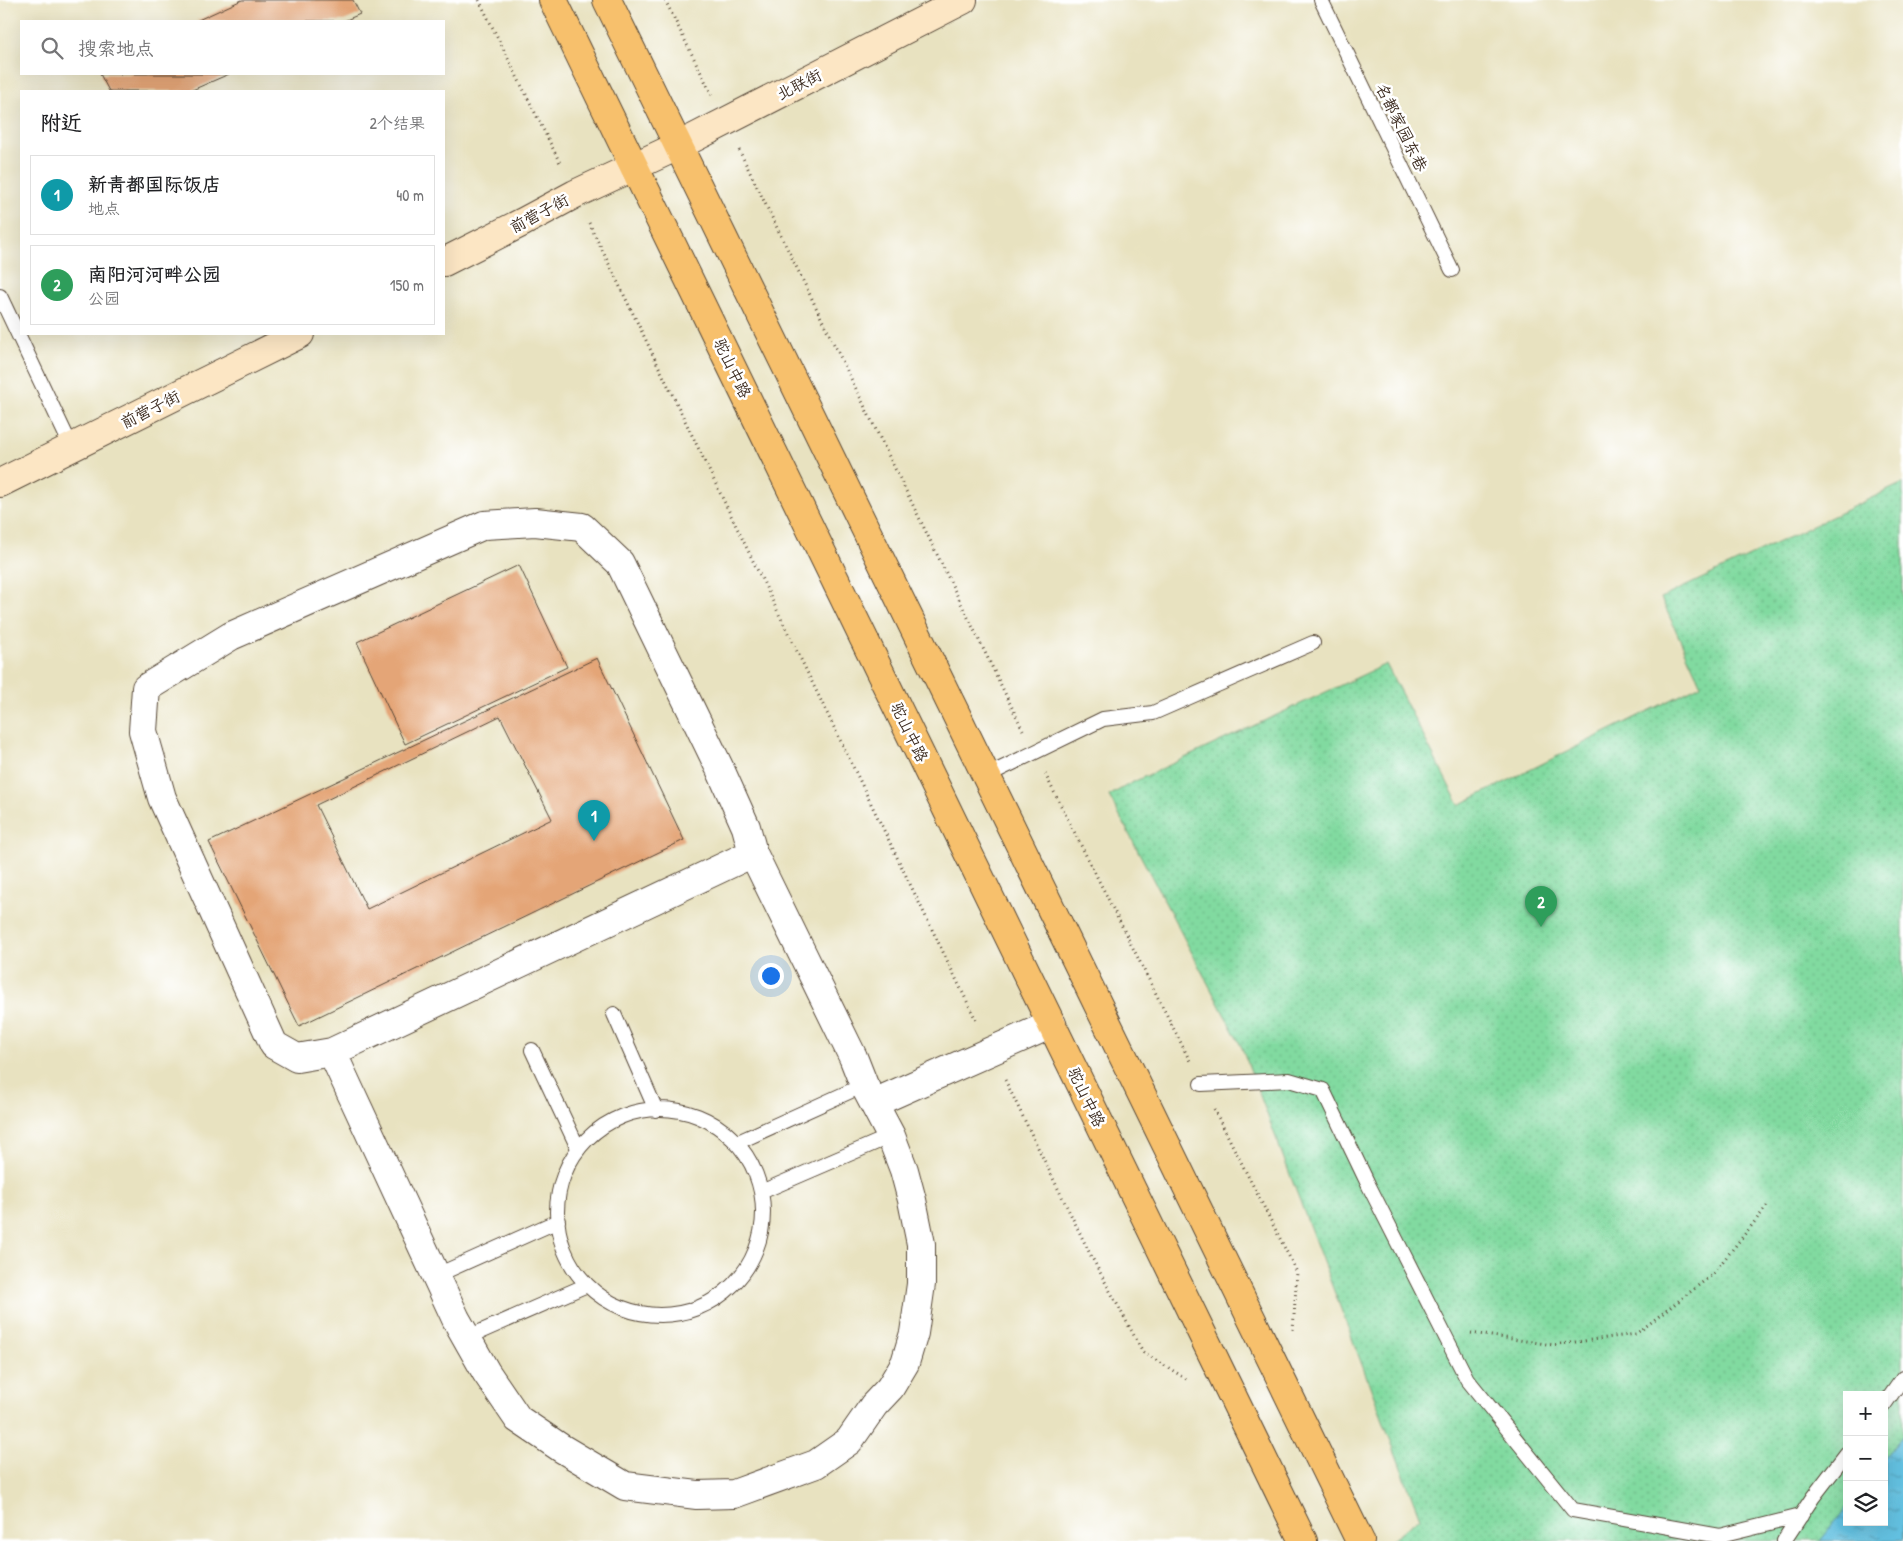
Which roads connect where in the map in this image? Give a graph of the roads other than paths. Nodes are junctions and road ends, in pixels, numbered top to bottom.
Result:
1 (553, 0) edge
2 (607, 0) edge
3 (963, 0) edge
4 (1320, 0) edge
5 (678, 146) junction
6 (635, 166) junction
7 (445, 261) edge
8 (1452, 270) dead end
9 (0, 296) edge
10 (298, 335) edge
11 (72, 448) junction
12 (0, 483) edge
13 (1313, 643) dead end
14 (986, 776) junction
15 (753, 853) junction
16 (614, 1014) dead end
17 (1052, 1024) junction
18 (532, 1050) dead end
19 (332, 1052) junction
20 (1202, 1084) road end
21 (869, 1094) junction
22 (656, 1110) junction
23 (891, 1136) junction
24 (736, 1143) junction
25 (578, 1148) junction
26 (761, 1192) junction
27 (558, 1221) junction
28 (435, 1276) junction
29 (587, 1285) junction
30 (466, 1338) junction
31 (1903, 1378) edge
32 (1888, 1399) edge
33 (1843, 1458) edge
34 (1801, 1516) junction
35 (1303, 1541) edge
36 (1360, 1541) edge
37 (1784, 1541) edge

1 - 6 main road, 驼山中路
2 - 5 main road
3 - 5 street, 北联街
4 - 8 lane, 名都家园东巷
5 - 6 street, 北联街
5 - 14 main road
6 - 7 street, 前营子街
6 - 17 main road, 驼山中路
9 - 11 lane
10 - 11 street, 前营子街
11 - 12 street, 前营子街
13 - 14 lane
14 - 36 main road
15 - 19 street
15 - 19 street
15 - 21 street
16 - 22 lane
17 - 21 street
17 - 35 main road, 驼山中路
18 - 25 lane
19 - 28 street
20 - 34 lane
21 - 23 street
21 - 24 lane
22 - 24 lane
22 - 25 lane
23 - 26 lane
23 - 30 street
24 - 26 lane
25 - 27 lane
26 - 29 lane
27 - 28 lane
27 - 29 lane
28 - 30 street
29 - 30 lane
31 - 32 lane
33 - 34 lane
34 - 37 lane

